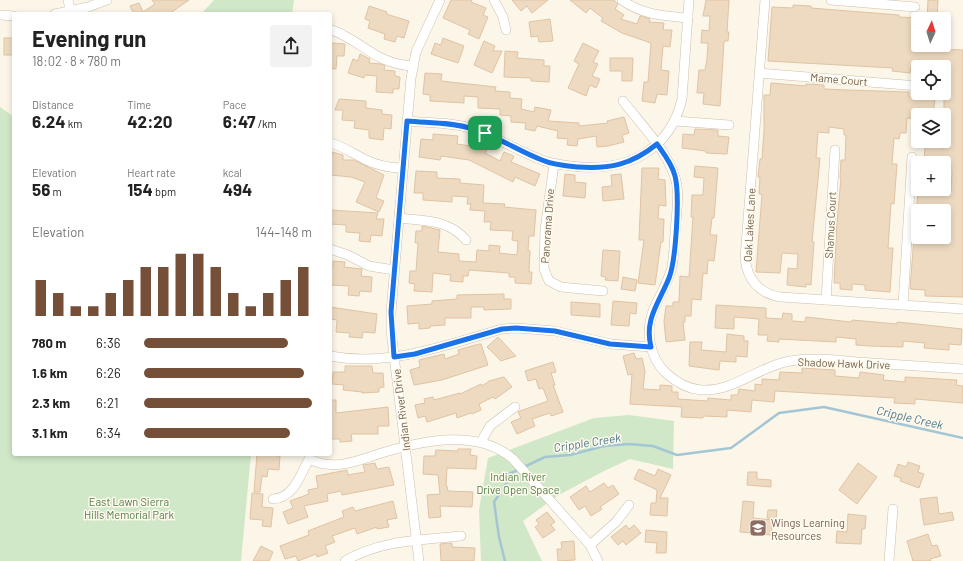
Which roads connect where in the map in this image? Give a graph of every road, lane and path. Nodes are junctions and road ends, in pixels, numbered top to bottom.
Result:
1 (68, 0) edge
2 (107, 0) edge
3 (440, 0) edge
4 (494, 0) edge
5 (622, 0) edge
6 (689, 0) edge
7 (765, 0) edge
8 (831, 0) edge
9 (915, 7) dead end
10 (70, 12) edge
11 (73, 12) edge
12 (0, 15) edge
13 (12, 16) edge
14 (688, 18) junction
15 (332, 30) dead end
16 (506, 30) dead end
17 (413, 66) junction
18 (760, 72) junction
19 (911, 85) edge
20 (623, 101) dead end
21 (407, 121) junction
22 (674, 121) junction
23 (729, 125) dead end
24 (332, 143) edge
25 (657, 144) junction
26 (835, 150) dead end
27 (554, 164) junction
28 (403, 168) junction
29 (911, 173) edge
30 (398, 218) junction
31 (466, 240) dead end
32 (332, 250) edge
33 (394, 270) junction
34 (603, 291) dead end
35 (826, 300) junction
36 (903, 305) junction
37 (963, 309) edge
38 (651, 347) junction
39 (332, 356) edge
40 (394, 357) junction
41 (963, 369) edge
42 (515, 407) dead end
43 (480, 442) junction
44 (405, 446) junction
45 (274, 499) dead end
46 (629, 505) dead end
47 (893, 509) dead end
48 (461, 536) dead end
49 (417, 540) junction
50 (590, 546) junction
51 (345, 561) edge
52 (419, 561) edge
53 (598, 561) edge
54 (889, 561) edge

1 - 10 street
2 - 11 street
3 - 17 street, Indian River Drive
4 - 16 street
5 - 14 street
6 - 14 street
7 - 18 street, Oak Lakes Lane
8 - 9 street
12 - 13 street
14 - 22 street
15 - 17 street
17 - 21 street, Indian River Drive
18 - 19 street, Mame Court
18 - 35 street, Oak Lakes Lane
20 - 25 street, Shadow Hawk Drive
21 - 27 street
21 - 28 street, Indian River Drive
22 - 23 street
22 - 25 street
24 - 28 street
25 - 27 street
25 - 38 street, Shadow Hawk Drive
26 - 35 street, Shamus Court
27 - 34 street, Panorama Drive
28 - 30 street, Indian River Drive
29 - 36 street
30 - 31 street
30 - 33 street, Indian River Drive
32 - 33 street
33 - 40 street, Indian River Drive
35 - 36 street, Oak Lakes Lane
36 - 37 street, Oak Lakes Lane
38 - 40 street
38 - 41 street, Shadow Hawk Drive
39 - 40 street
40 - 44 street, Indian River Drive
42 - 43 street
43 - 44 street
43 - 50 street
44 - 45 street
44 - 49 street, Indian River Drive
46 - 50 street
47 - 54 street
48 - 49 street
49 - 51 street
49 - 52 street, Indian River Drive
50 - 53 street

